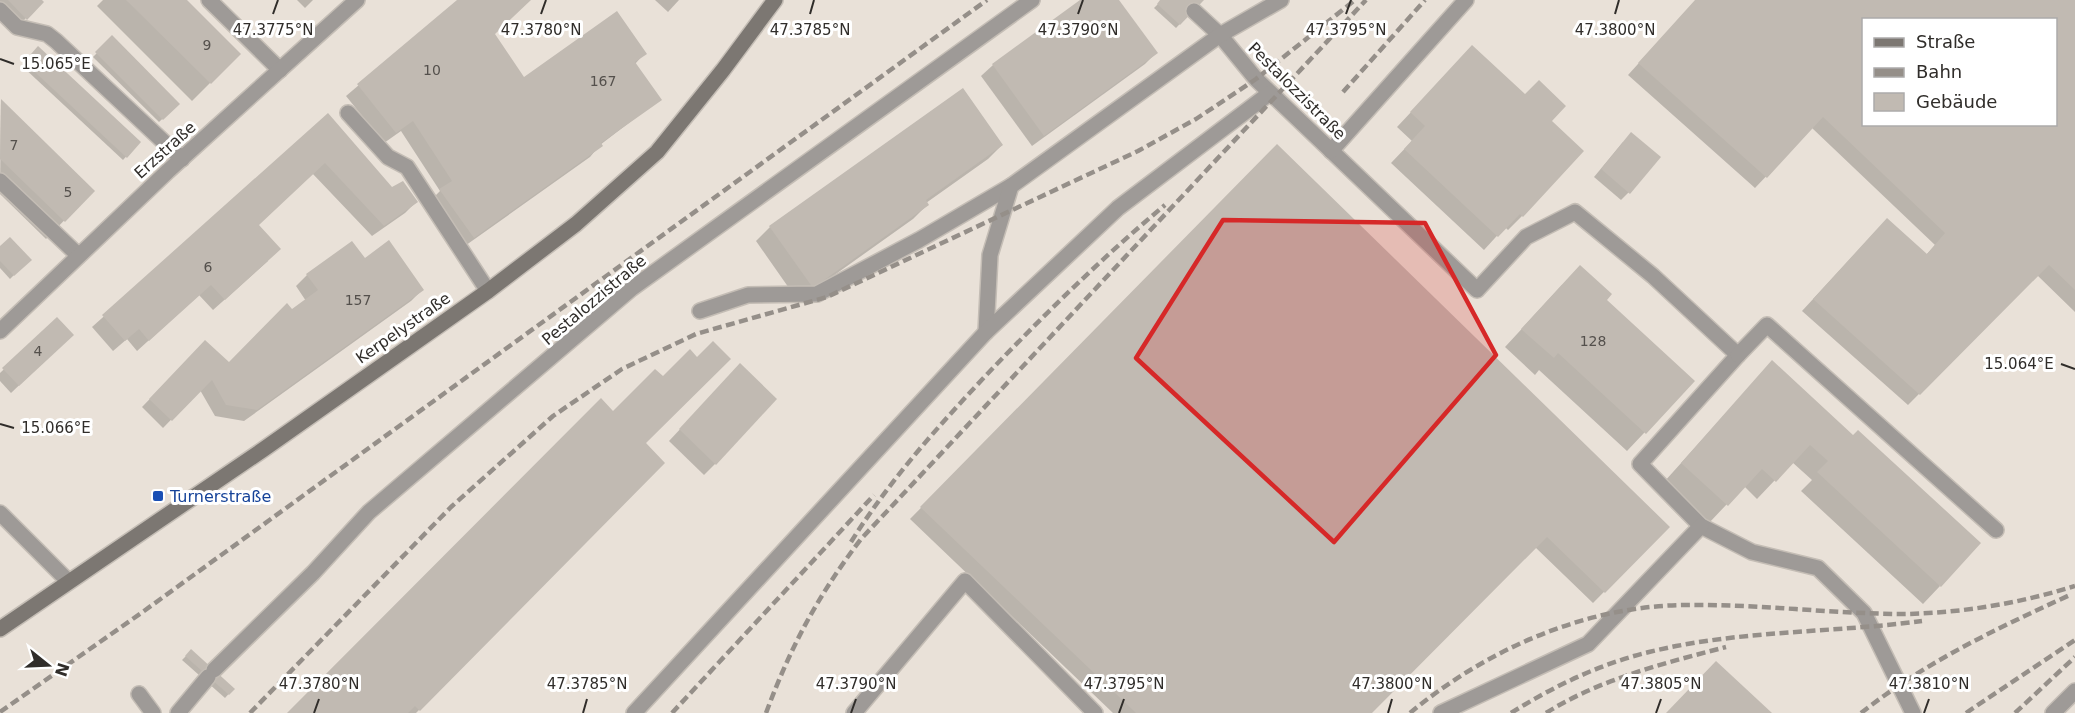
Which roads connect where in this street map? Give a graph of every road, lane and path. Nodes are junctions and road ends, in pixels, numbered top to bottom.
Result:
1 (210, 0) edge
2 (357, 0) edge
3 (775, 0) edge
4 (1032, 0) edge
5 (1281, 0) edge
6 (1466, 0) edge
7 (0, 10) edge
8 (1194, 11) dead end
9 (1220, 35) junction
10 (280, 70) junction
11 (1270, 93) junction
12 (348, 113) dead end
13 (1331, 150) junction
14 (182, 159) junction
15 (0, 181) edge
16 (1011, 186) junction
17 (78, 255) junction
18 (488, 291) junction
19 (700, 311) dead end
20 (0, 331) edge
21 (986, 332) junction
22 (1738, 355) junction
23 (0, 513) edge
24 (1701, 526) junction
25 (1996, 530) dead end
26 (68, 581) junction
27 (0, 629) edge
28 (2075, 691) edge
29 (139, 694) dead end
30 (153, 713) edge
31 (178, 713) edge
32 (634, 713) edge
33 (854, 713) edge
34 (1095, 713) edge
35 (1441, 713) edge
36 (1913, 713) edge
37 (2053, 713) edge

1 - 10 street
2 - 10 street, Erzstraße
3 - 18 main road, Kerpelystraße
4 - 31 street, Pestalozzistraße
5 - 9 street
6 - 13 street
7 - 14 street
8 - 9 street, Pestalozzistraße
9 - 11 street, Pestalozzistraße
9 - 16 street
10 - 14 street, Erzstraße
11 - 13 street, Pestalozzistraße
11 - 21 street
12 - 18 street
13 - 22 street, Pestalozzistraße
14 - 17 street, Erzstraße
15 - 17 street
16 - 19 street
16 - 21 street
17 - 20 street, Erzstraße
18 - 26 main road, Kerpelystraße
21 - 32 street
22 - 24 street
22 - 25 street
23 - 26 street
24 - 35 street
24 - 36 street
26 - 27 main road, Kerpelystraße
28 - 37 street
29 - 30 street
33 - 34 street

